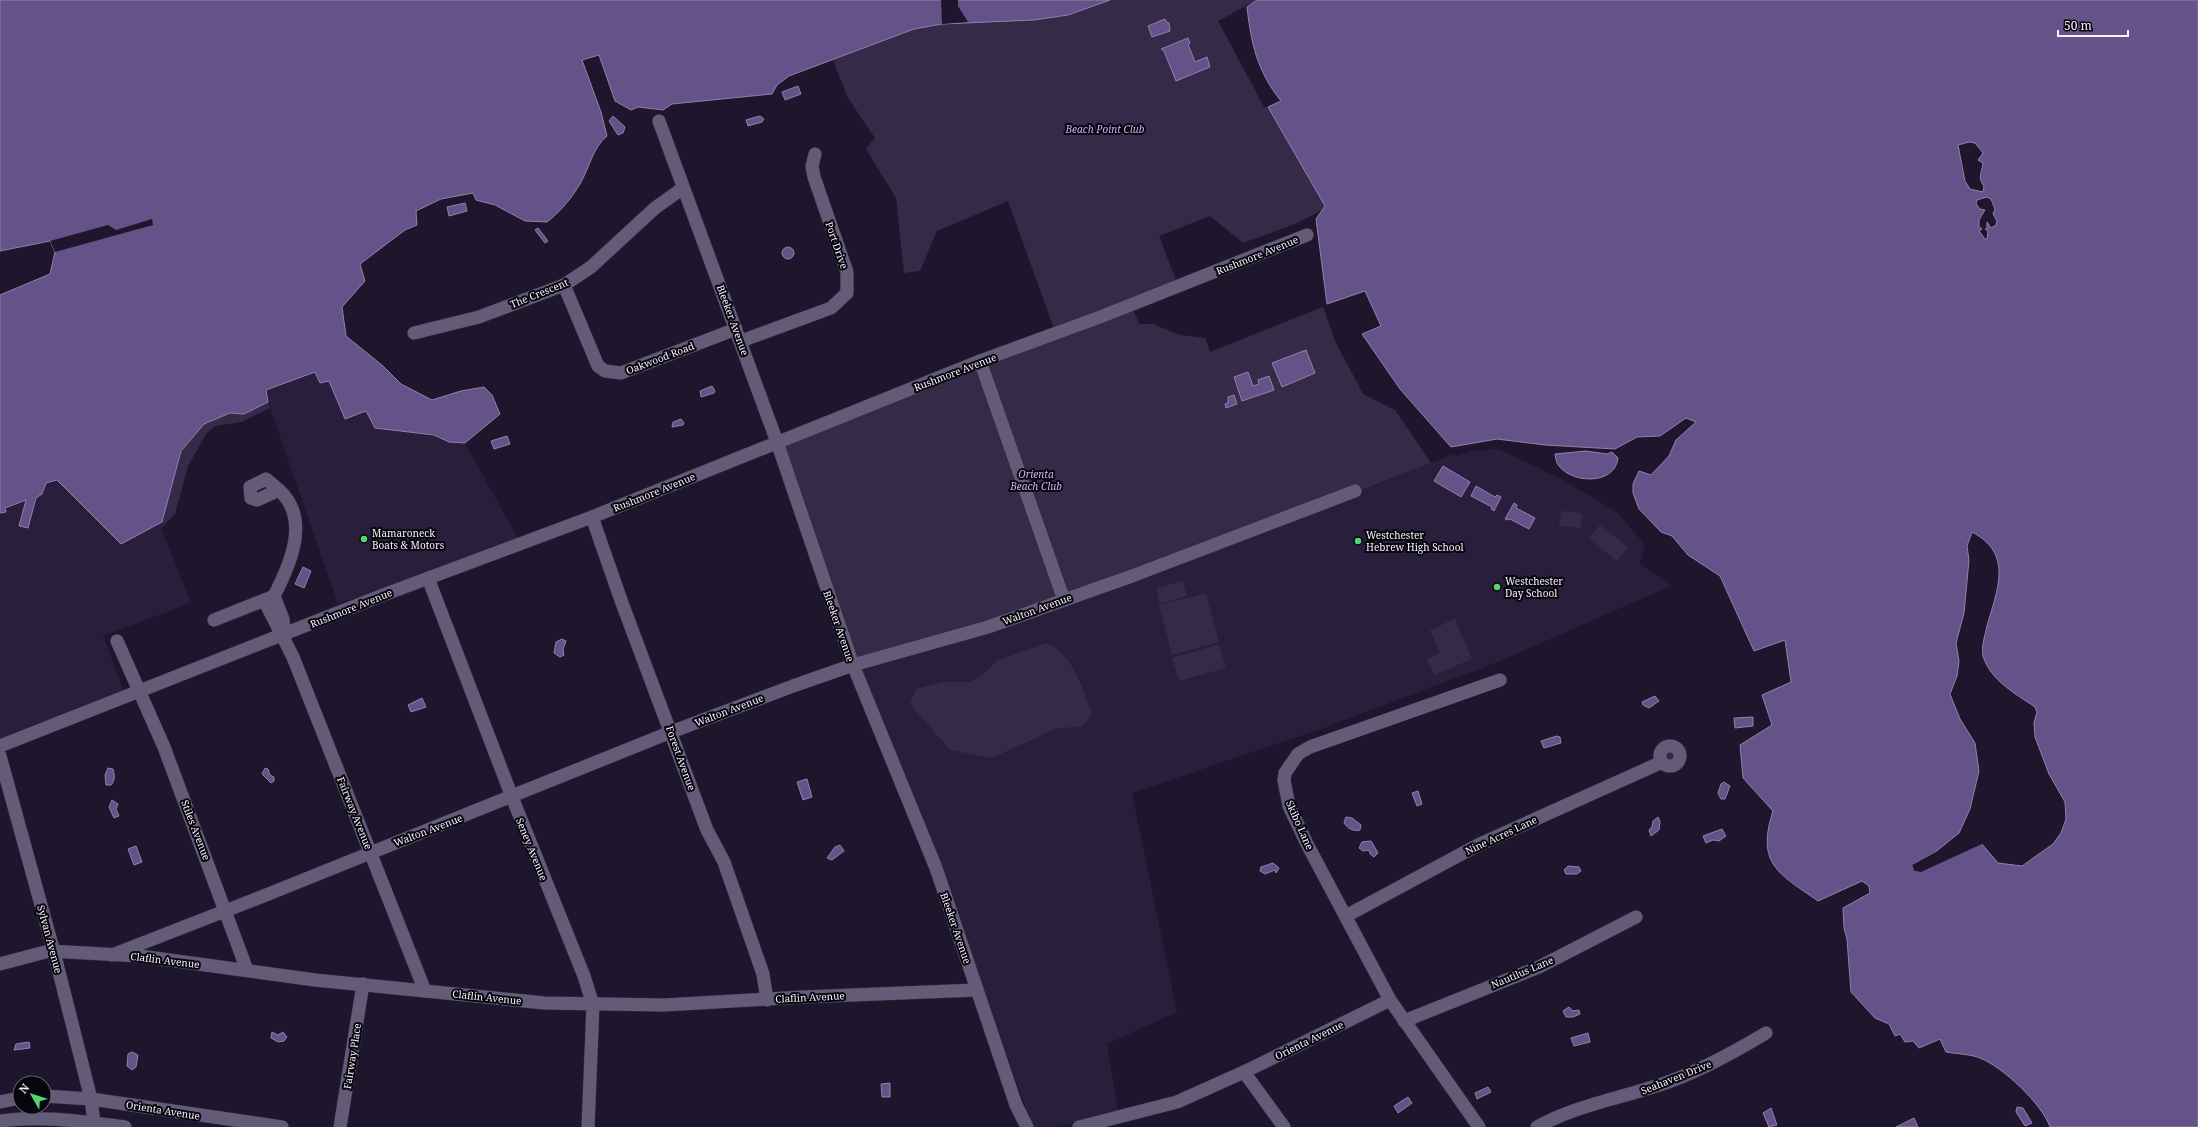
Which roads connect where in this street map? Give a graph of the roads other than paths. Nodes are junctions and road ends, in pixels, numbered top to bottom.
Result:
1 (659, 121) dead end
2 (814, 154) dead end
3 (683, 188) junction
4 (1307, 235) dead end
5 (564, 285) junction
6 (414, 333) dead end
7 (739, 335) junction
8 (980, 361) junction
9 (777, 442) junction
10 (279, 490) dead end
11 (1355, 491) dead end
12 (592, 517) junction
13 (428, 578) junction
14 (269, 598) junction
15 (1064, 600) junction
16 (214, 620) dead end
17 (284, 635) junction
18 (116, 641) dead end
19 (852, 665) junction
20 (1500, 680) dead end
21 (140, 692) junction
22 (671, 732) junction
23 (0, 746) edge
24 (0, 756) edge
25 (1662, 762) dead end
26 (512, 797) junction
27 (370, 852) junction
28 (226, 910) junction
29 (1346, 916) junction
30 (1636, 917) dead end
31 (54, 952) junction
32 (112, 955) junction
33 (0, 964) edge
34 (247, 970) junction
35 (363, 984) junction
36 (977, 990) junction
37 (425, 991) junction
38 (767, 1000) junction
39 (1390, 1000) junction
40 (593, 1005) junction
41 (1404, 1021) junction
42 (1766, 1033) dead end
43 (1244, 1072) junction
44 (52, 1097) edge
45 (12, 1100) edge
46 (91, 1100) junction
47 (0, 1102) edge
48 (0, 1121) edge
49 (20, 1123) edge
50 (94, 1123) junction
51 (217, 1123) edge
52 (125, 1127) edge
53 (282, 1127) edge
54 (340, 1127) edge
55 (588, 1127) edge
56 (1027, 1127) edge
57 (1079, 1127) edge
58 (1284, 1127) edge
59 (1479, 1127) edge
60 (1537, 1127) edge

1 - 3 street, Bleeker Avenue
2 - 7 street, Port Drive
3 - 5 street, The Crescent
3 - 7 street, Bleeker Avenue
4 - 8 street, Rushmore Avenue
5 - 6 street, The Crescent
5 - 7 street, Oakwood Road
7 - 9 street, Bleeker Avenue
8 - 9 street, Rushmore Avenue
8 - 15 street
9 - 12 street, Rushmore Avenue
9 - 19 street, Bleeker Avenue
10 - 14 street
11 - 15 street, Walton Avenue
12 - 13 street, Rushmore Avenue
12 - 22 street, Forest Avenue
13 - 17 street, Rushmore Avenue
13 - 26 street, Seney Avenue
14 - 16 street
14 - 17 street, Fairway Avenue
15 - 19 street, Walton Avenue
17 - 21 street, Rushmore Avenue
17 - 27 street, Fairway Avenue
18 - 21 street, Stiles Avenue
19 - 22 street, Walton Avenue
19 - 36 street, Bleeker Avenue
20 - 29 street, Skibo Lane
21 - 23 street, Rushmore Avenue
21 - 28 street, Stiles Avenue
22 - 26 street, Walton Avenue
22 - 38 street, Forest Avenue
24 - 31 street, Sylvan Avenue
25 - 29 street, Nine Acres Lane
26 - 27 street, Walton Avenue
26 - 40 street, Seney Avenue
27 - 28 street, Walton Avenue
27 - 37 street, Fairway Avenue
28 - 32 street, Walton Avenue
28 - 34 street, Stiles Avenue
29 - 39 street, Skibo Lane
30 - 41 street, Nautilus Lane
31 - 32 street, Claflin Avenue
31 - 33 street, Claflin Avenue
31 - 46 street, Sylvan Avenue
32 - 34 street, Claflin Avenue
34 - 35 street, Claflin Avenue
35 - 37 street, Claflin Avenue
35 - 54 street, Fairway Place
36 - 38 street, Claflin Avenue
36 - 56 street, Bleeker Avenue
37 - 40 street, Claflin Avenue
38 - 40 street, Claflin Avenue
39 - 41 street
39 - 43 street, Orienta Avenue
40 - 55 street, Seney Avenue
41 - 59 street
42 - 60 street, Seahaven Drive
43 - 57 street, Orienta Avenue
43 - 58 street
44 - 46 street, Orienta Avenue
45 - 47 street
46 - 50 street, Sylvan Avenue
46 - 51 street, Orienta Avenue
48 - 49 street
49 - 50 street
50 - 52 street
51 - 53 street, Orienta Avenue

